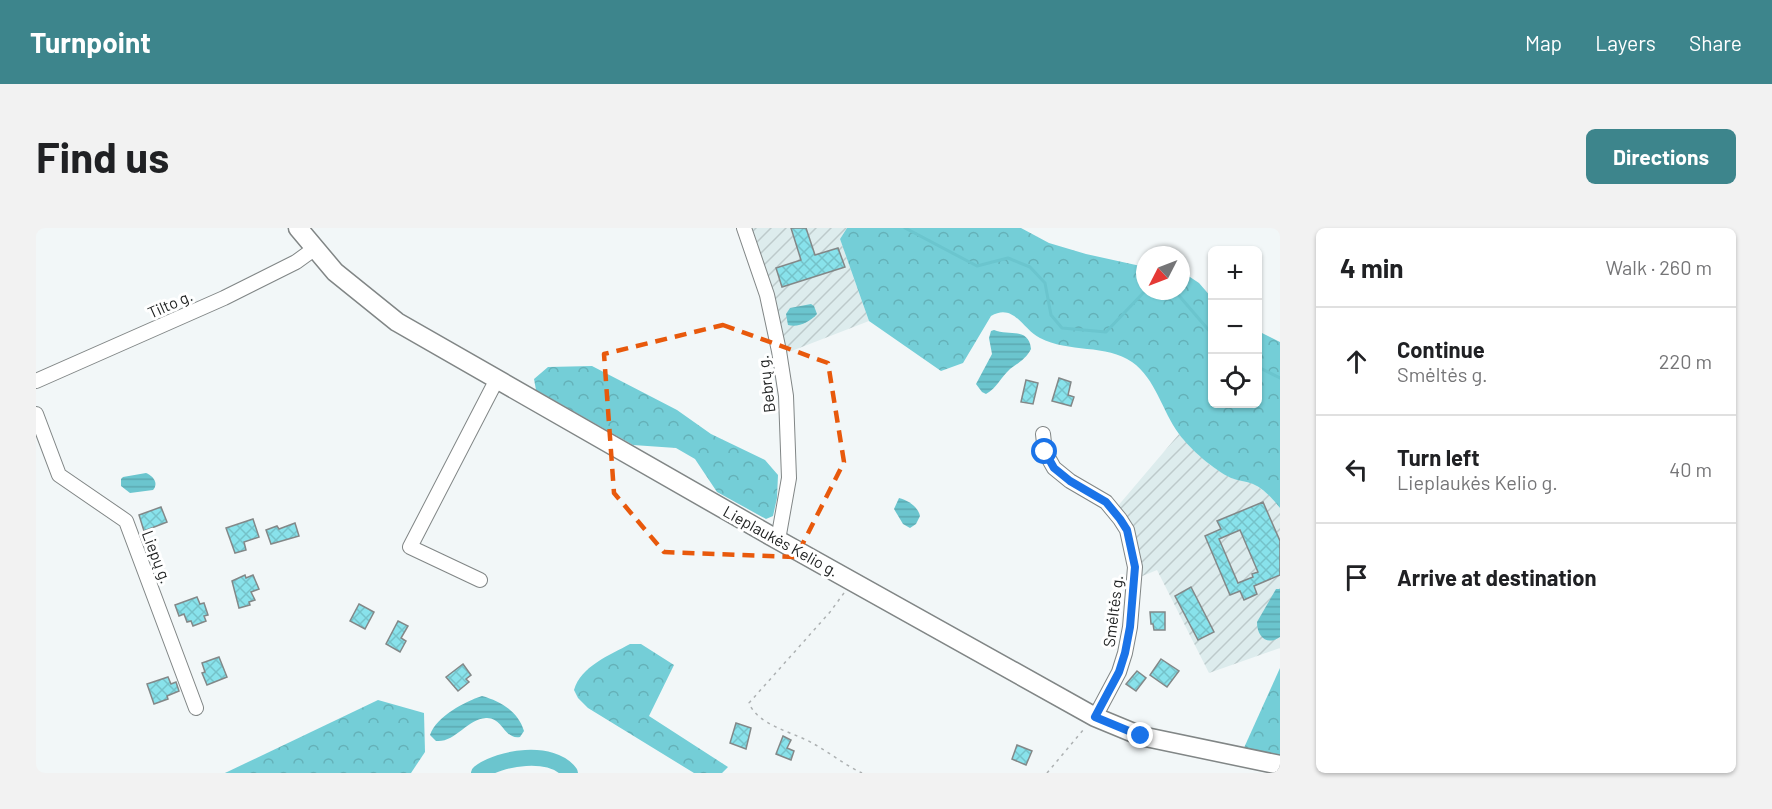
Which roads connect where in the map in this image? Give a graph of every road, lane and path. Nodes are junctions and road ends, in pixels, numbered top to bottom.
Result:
1 (298, 228) edge
2 (744, 228) edge
3 (315, 249) junction
4 (497, 379) junction
5 (36, 381) edge
6 (36, 414) edge
7 (1043, 434) dead end
8 (778, 540) junction
9 (480, 580) dead end
10 (852, 581) junction
11 (196, 708) dead end
12 (1095, 717) junction
13 (1280, 765) edge
14 (862, 773) edge
15 (1047, 773) edge

1 - 3 main road, Lieplaukės Kelio g.
2 - 8 street, Bebrų g.
3 - 4 main road, Lieplaukės Kelio g.
3 - 5 street, Tilto g.
4 - 8 main road, Lieplaukės Kelio g.
4 - 9 street
6 - 11 street, Liepų g.
7 - 12 street, Smėltės g.
8 - 10 main road, Lieplaukės Kelio g.
10 - 12 main road, Lieplaukės Kelio g.
10 - 14 path
12 - 13 main road, Lieplaukės Kelio g.
12 - 15 path

